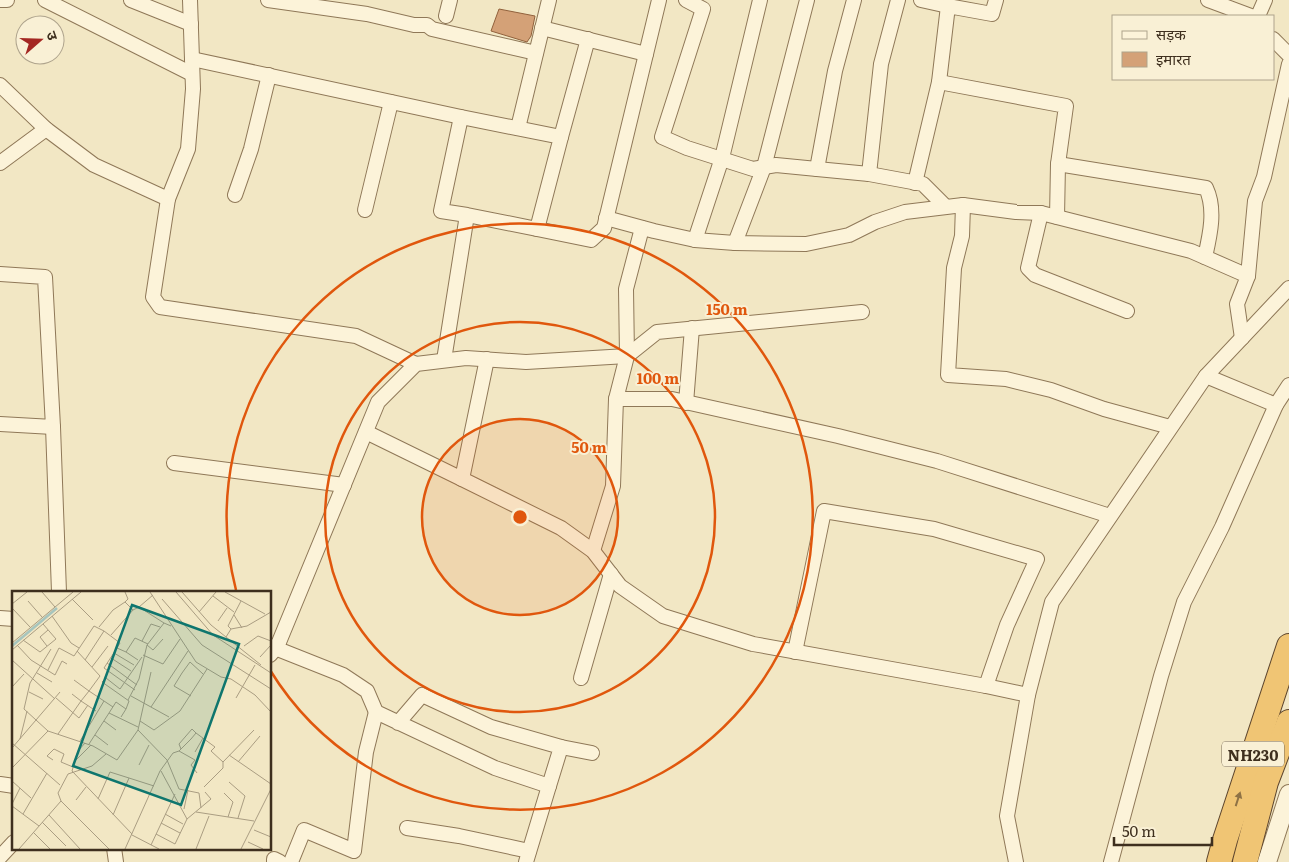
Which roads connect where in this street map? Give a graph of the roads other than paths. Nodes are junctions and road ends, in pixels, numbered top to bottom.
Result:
1 (0, 0) edge
2 (7, 0) edge
3 (45, 0) edge
4 (132, 0) edge
5 (190, 0) edge
6 (268, 0) edge
7 (450, 0) edge
8 (549, 0) edge
9 (660, 0) edge
10 (686, 0) edge
11 (760, 0) edge
12 (808, 0) edge
13 (854, 0) edge
14 (898, 0) edge
15 (921, 0) edge
16 (996, 0) edge
17 (1208, 0) edge
18 (1265, 0) edge
19 (341, 5) edge
20 (948, 6) junction
21 (1248, 15) edge
22 (1258, 15) edge
23 (446, 16) dead end
24 (191, 24) junction
25 (542, 28) junction
26 (588, 39) junction
27 (1274, 40) edge
28 (536, 53) junction
29 (646, 54) junction
30 (1289, 55) edge
31 (192, 59) junction
32 (1289, 64) edge
33 (192, 74) junction
34 (269, 76) junction
35 (939, 82) junction
36 (0, 86) edge
37 (392, 102) junction
38 (461, 117) junction
39 (518, 128) junction
40 (46, 129) junction
41 (561, 137) junction
42 (722, 158) junction
43 (0, 163) edge
44 (1058, 164) junction
45 (764, 167) junction
46 (817, 169) junction
47 (869, 174) junction
48 (915, 183) junction
49 (234, 195) dead end
50 (168, 199) junction
51 (963, 205) junction
52 (946, 206) junction
53 (365, 210) dead end
54 (1041, 213) junction
55 (467, 215) junction
56 (1057, 217) junction
57 (606, 218) junction
58 (642, 228) junction
59 (537, 229) junction
60 (695, 240) junction
61 (735, 243) junction
62 (1205, 257) junction
63 (0, 274) edge
64 (1248, 276) junction
65 (1289, 288) edge
66 (862, 312) dead end
67 (1127, 312) dead end
68 (692, 328) junction
69 (1242, 338) junction
70 (627, 356) junction
71 (487, 359) junction
72 (444, 360) junction
73 (416, 364) junction
74 (1206, 376) junction
75 (1289, 385) edge
76 (616, 398) junction
77 (686, 403) junction
78 (1276, 405) junction
79 (0, 424) edge
80 (53, 427) junction
81 (1170, 427) junction
82 (366, 432) junction
83 (174, 463) dead end
84 (462, 479) junction
85 (344, 486) junction
86 (1110, 516) junction
87 (593, 552) junction
88 (611, 574) junction
89 (59, 591) edge
90 (1289, 646) edge
91 (272, 649) edge
92 (795, 652) junction
93 (581, 678) dead end
94 (986, 686) junction
95 (1028, 695) junction
96 (376, 712) junction
97 (1289, 722) edge
98 (398, 723) junction
99 (561, 747) junction
100 (592, 753) dead end
101 (550, 786) junction
102 (1289, 794) edge
103 (407, 828) dead end
104 (12, 844) edge
105 (0, 857) edge
106 (528, 857) edge
107 (274, 862) edge
108 (280, 862) edge
109 (290, 862) edge
110 (1016, 862) edge
111 (1111, 862) edge
112 (1220, 862) edge
113 (1245, 862) edge
114 (1267, 862) edge

1 - 2 street
3 - 33 street
4 - 24 street
5 - 24 street
6 - 19 street
7 - 23 street
8 - 25 street
9 - 29 street
10 - 42 street
11 - 42 street
12 - 45 street
13 - 46 street
14 - 47 street
15 - 20 street
16 - 20 street
17 - 21 street
18 - 22 street
19 - 28 street
20 - 35 street
24 - 31 street
25 - 26 street
25 - 28 street
26 - 29 street
26 - 41 street
27 - 30 street
28 - 39 street
29 - 57 street
31 - 33 street
31 - 34 street
32 - 64 street
33 - 50 street
34 - 37 street
34 - 49 street
35 - 44 street
35 - 48 street
36 - 40 street
37 - 38 street
37 - 53 street
38 - 39 street
38 - 55 street
39 - 41 street
40 - 43 street
40 - 50 street
41 - 59 street
42 - 45 street
42 - 60 street
44 - 56 street
44 - 62 street
45 - 46 street
45 - 61 street
46 - 47 street
47 - 48 street
48 - 52 street
50 - 73 street
51 - 52 street
51 - 54 street
51 - 81 street
52 - 61 street
54 - 56 street
54 - 67 street
55 - 59 street
55 - 72 street
56 - 62 street
57 - 58 street
57 - 59 street
58 - 60 street
58 - 70 street
60 - 61 street
62 - 64 street
63 - 80 street
64 - 69 street
65 - 69 street
66 - 68 street
68 - 70 street
68 - 77 street
69 - 74 street
70 - 71 street
70 - 76 street
71 - 72 street
71 - 84 street
72 - 73 street
73 - 82 street
74 - 78 street
74 - 81 street
75 - 78 street
76 - 77 street
76 - 87 street
77 - 86 street
78 - 111 street
79 - 80 street
80 - 89 street
81 - 86 street
82 - 84 street
82 - 85 street
83 - 85 street
84 - 87 street
85 - 91 street
86 - 95 street
87 - 88 street
88 - 92 street
88 - 93 street
112 -> 90 highway, NH230
91 - 96 street
92 - 94 street
92 - 94 street
94 - 95 street
95 - 110 street
96 - 98 street
96 - 109 street
97 - 113 highway, NH230
98 - 99 street
98 - 101 street
99 - 100 street
99 - 101 street
101 - 106 street
102 - 114 street
103 - 106 street
104 - 105 street
107 - 108 street

